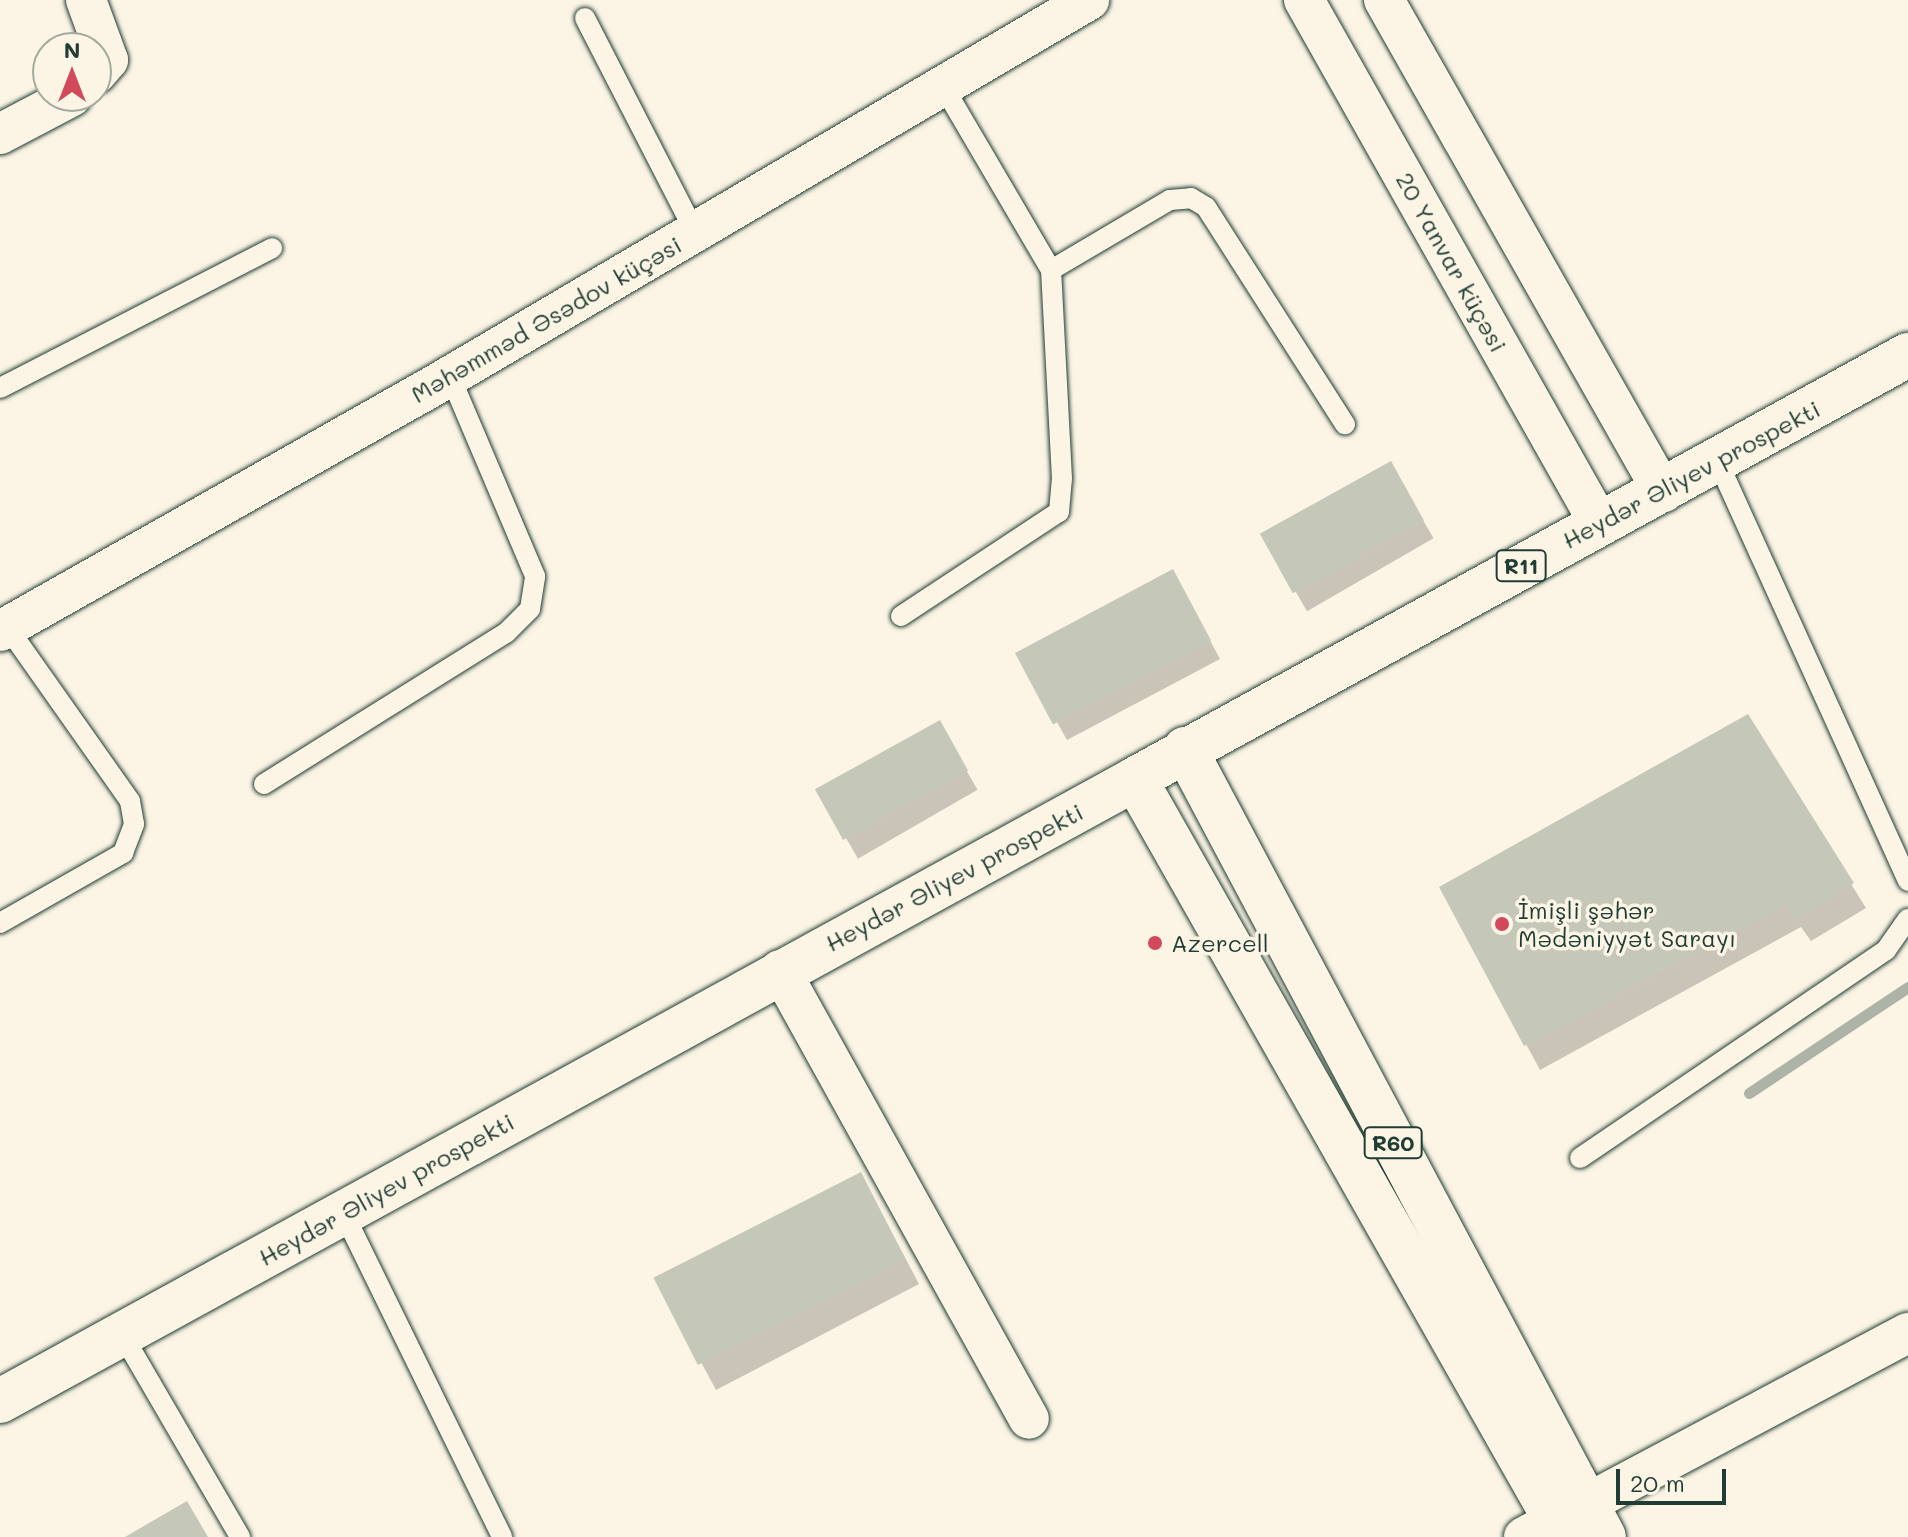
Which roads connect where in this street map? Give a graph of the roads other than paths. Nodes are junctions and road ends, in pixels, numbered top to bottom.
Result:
1 (86, 0) edge
2 (1089, 0) edge
3 (1304, 0) edge
4 (1384, 0) edge
5 (585, 18) dead end
6 (98, 32) edge
7 (943, 86) junction
8 (42, 112) edge
9 (0, 134) edge
10 (695, 232) junction
11 (272, 248) dead end
12 (1051, 270) junction
13 (1908, 355) edge
14 (450, 376) junction
15 (0, 388) edge
16 (1345, 424) dead end
17 (1718, 462) junction
18 (1663, 492) junction
19 (1599, 523) junction
20 (901, 616) dead end
21 (2, 624) edge
22 (1185, 749) junction
23 (1135, 779) junction
24 (264, 784) dead end
25 (1908, 881) edge
26 (1908, 919) edge
27 (0, 923) edge
28 (780, 970) junction
29 (1580, 1158) dead end
30 (343, 1212) junction
31 (1908, 1333) edge
32 (122, 1334) junction
33 (0, 1401) edge
34 (1029, 1419) dead end
35 (1567, 1527) edge
36 (240, 1537) edge
37 (502, 1537) edge

1 - 6 street
2 - 7 street, Məhəmməd Əsədov küçəsi
3 - 19 street, 20 Yanvar küçəsi
4 - 18 street
5 - 10 lane
7 - 10 street, Məhəmməd Əsədov küçəsi
7 - 12 lane
8 - 9 street
10 - 14 street, Məhəmməd Əsədov küçəsi
11 - 15 lane
12 - 16 lane
12 - 20 lane
13 - 17 main road, Heydər Əliyev prospekti / R11
14 - 21 street, Məhəmməd Əsədov küçəsi
14 - 24 lane
17 - 18 main road, Heydər Əliyev prospekti / R11
17 - 25 lane
18 - 19 main road, Heydər Əliyev prospekti / R11
19 - 22 main road, Heydər Əliyev prospekti / R11
21 - 27 lane
22 - 23 main road, Heydər Əliyev prospekti / R11
22 - 35 main road, R60
23 - 28 main road, Heydər Əliyev prospekti / R11
23 - 35 main road, R60
26 - 29 lane
28 - 30 main road, Heydər Əliyev prospekti / R11
28 - 34 street
30 - 32 main road, Heydər Əliyev prospekti / R11
30 - 37 lane
31 - 35 street
32 - 33 main road, Heydər Əliyev prospekti / R11
32 - 36 lane

